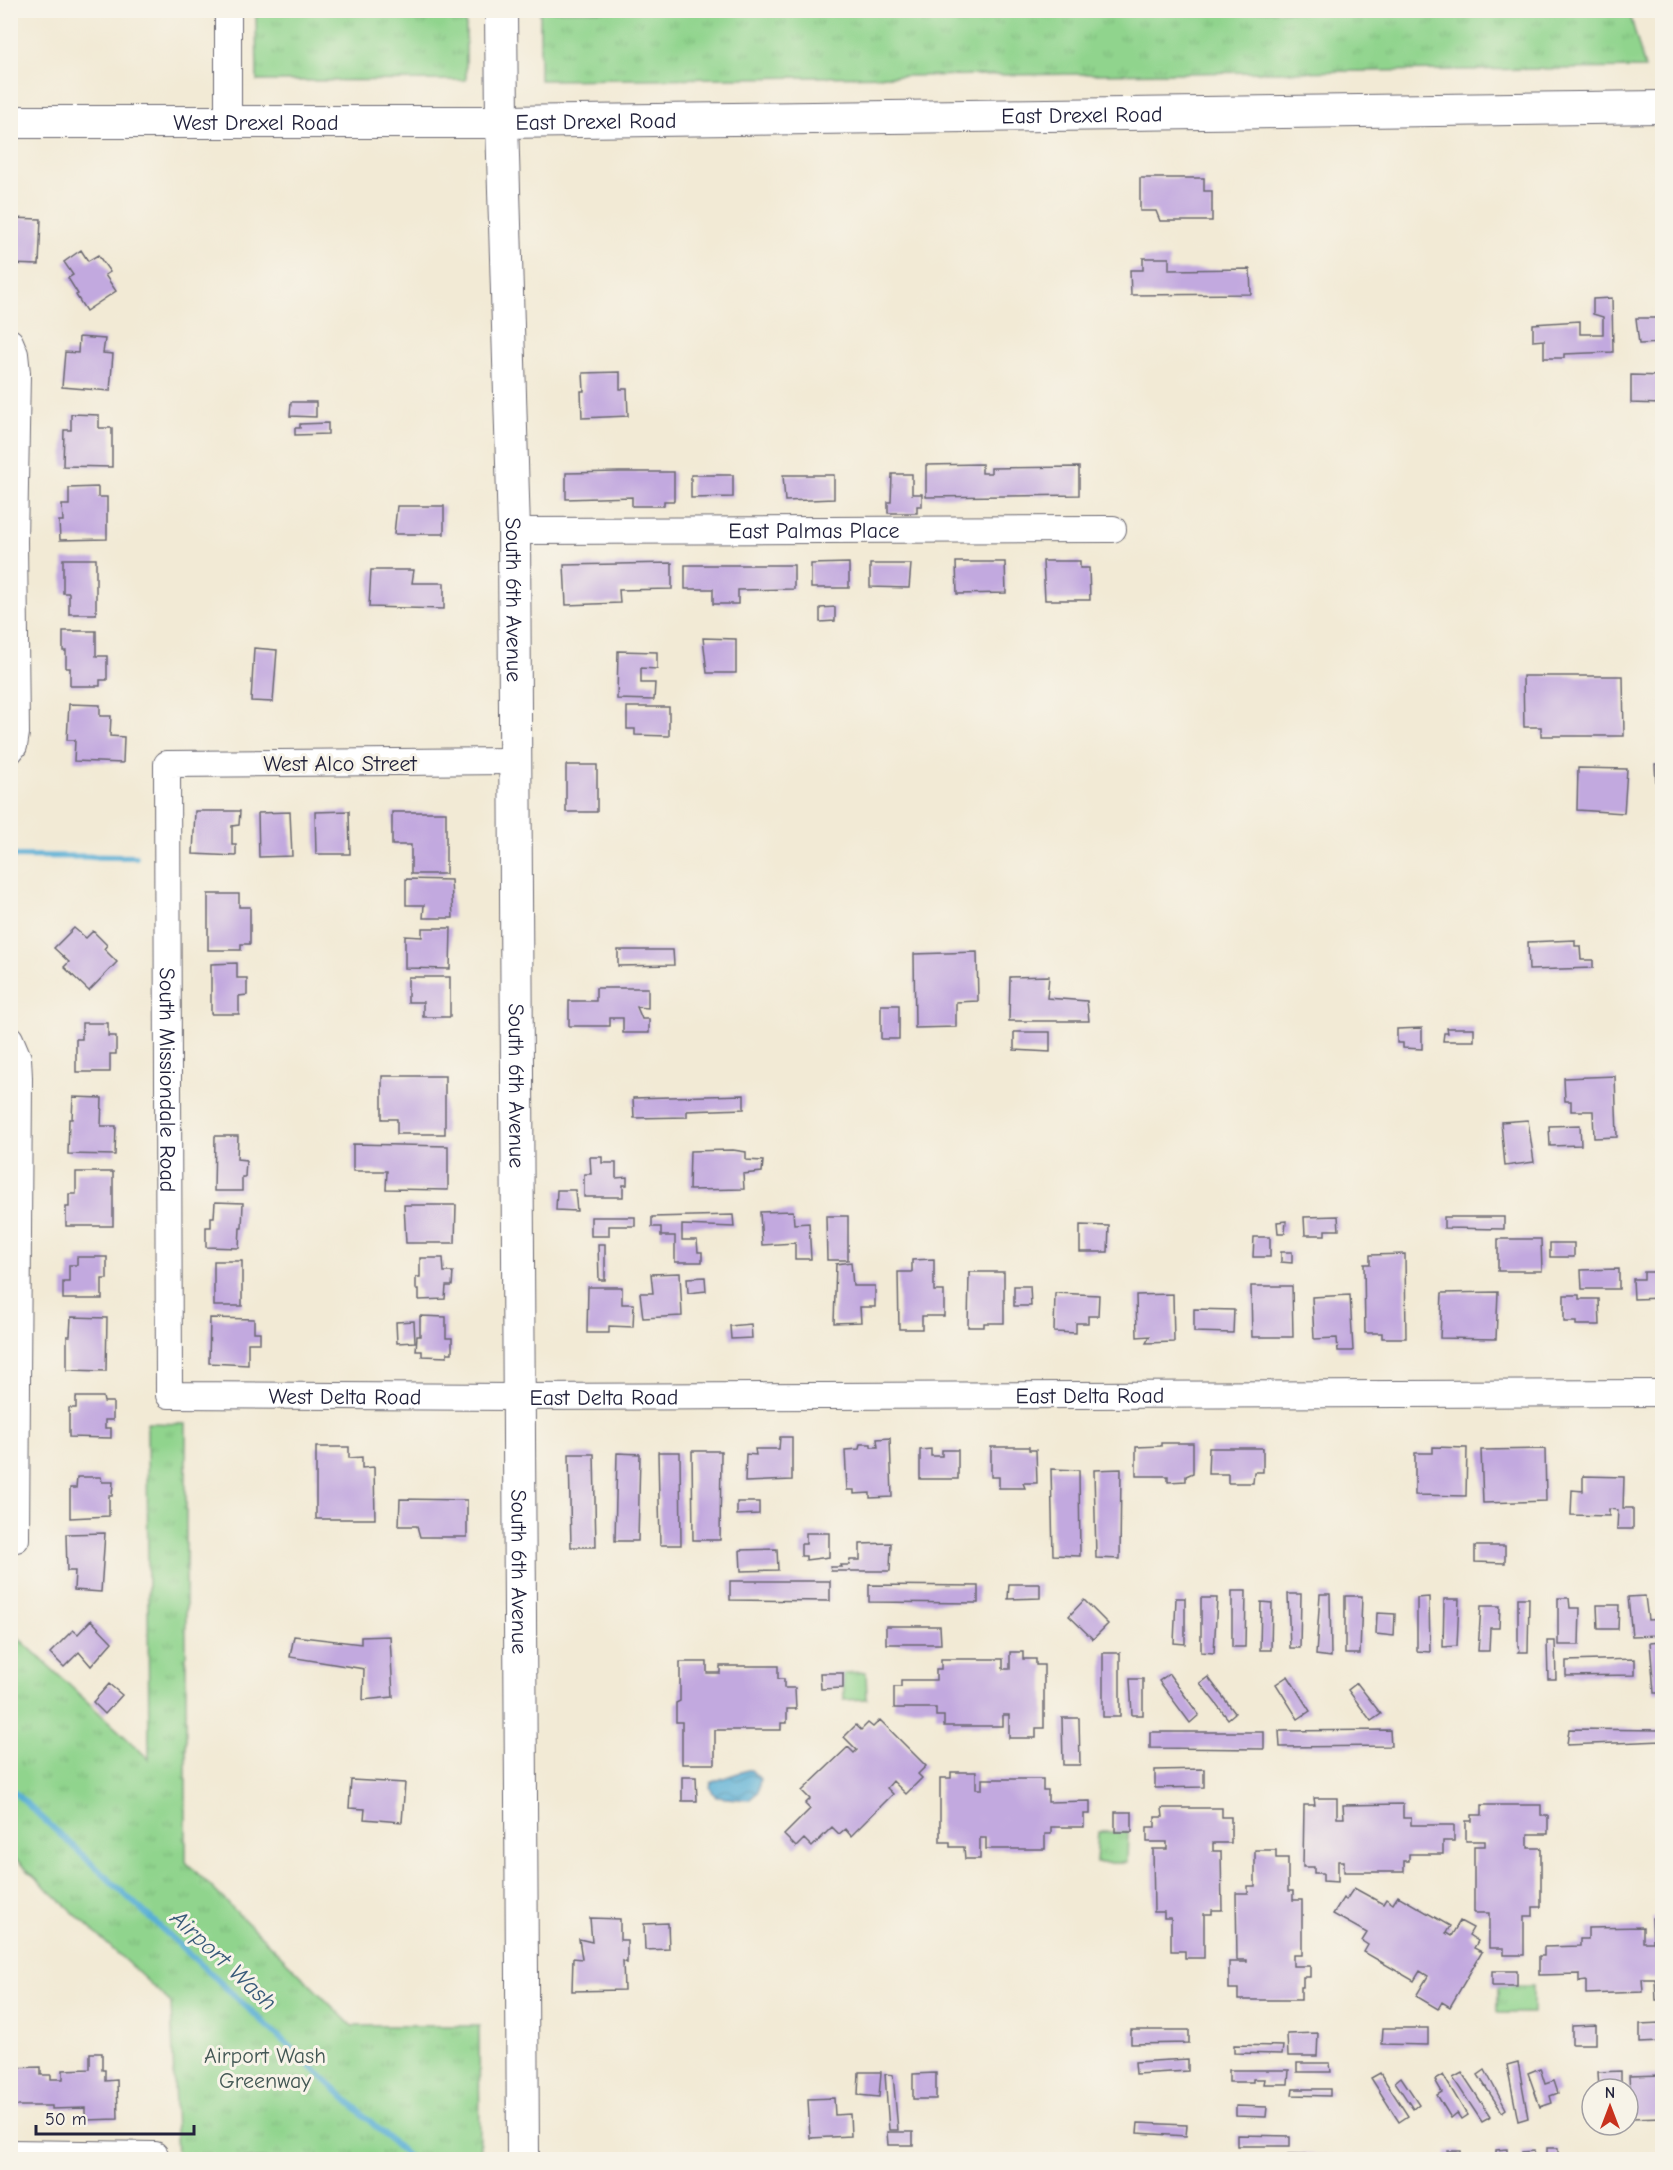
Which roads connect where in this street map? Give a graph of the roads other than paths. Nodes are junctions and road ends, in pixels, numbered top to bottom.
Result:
1 (228, 10) edge
2 (501, 10) edge
3 (1662, 107) edge
4 (10, 122) edge
5 (228, 122) junction
6 (502, 122) junction
7 (10, 342) edge
8 (1113, 529) dead end
9 (514, 531) junction
10 (12, 541) edge
11 (10, 752) edge
12 (514, 761) junction
13 (167, 764) joint
14 (13, 1030) edge
15 (1662, 1393) edge
16 (169, 1395) joint
17 (518, 1397) junction
18 (14, 1426) edge
19 (16, 1539) dead end
20 (10, 2153) edge
21 (155, 2157) edge
22 (523, 2160) edge

1 - 5 street
2 - 6 street, South 6th Avenue
3 - 6 street, East Drexel Road
4 - 5 street, West Drexel Road
5 - 6 street, West Drexel Road
6 - 9 street, South 6th Avenue
7 - 10 street
8 - 9 street, East Palmas Place
9 - 12 street, South 6th Avenue
10 - 11 street
12 - 13 street, West Alco Street
12 - 17 street, South 6th Avenue
13 - 16 street, South Missiondale Road
14 - 18 street
15 - 17 street, East Delta Road
16 - 17 street, West Delta Road
17 - 22 street, South 6th Avenue
18 - 19 street
20 - 21 street

